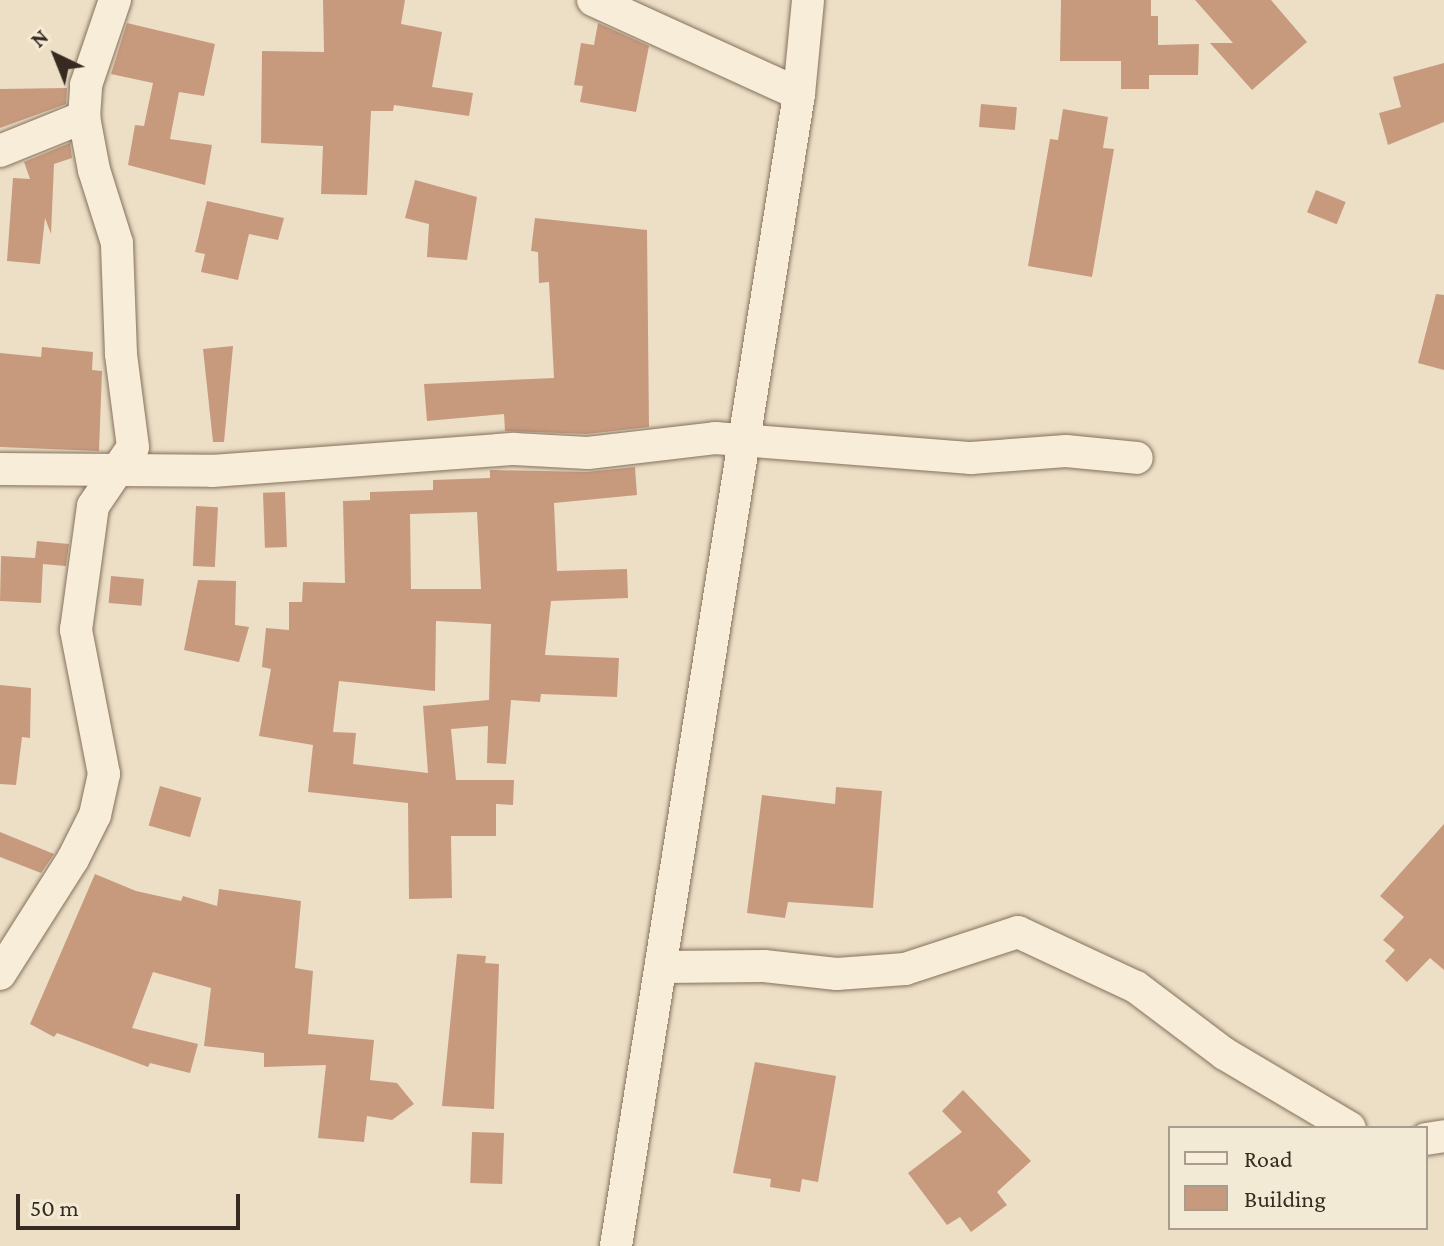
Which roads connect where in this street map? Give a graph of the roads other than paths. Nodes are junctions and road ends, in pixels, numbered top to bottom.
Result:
1 (115, 0) edge
2 (593, 0) edge
3 (808, 0) edge
4 (799, 94) junction
5 (84, 117) junction
6 (0, 151) edge
7 (742, 442) junction
8 (1137, 458) dead end
9 (0, 469) edge
10 (119, 470) junction
11 (664, 967) junction
12 (0, 974) edge
13 (1347, 1126) edge
14 (616, 1246) edge

1 - 5 street
2 - 4 street
3 - 4 street
4 - 7 street
5 - 6 street
5 - 10 street
7 - 8 street
7 - 10 street
7 - 11 street
9 - 10 street
10 - 12 street
11 - 13 street
11 - 14 street

